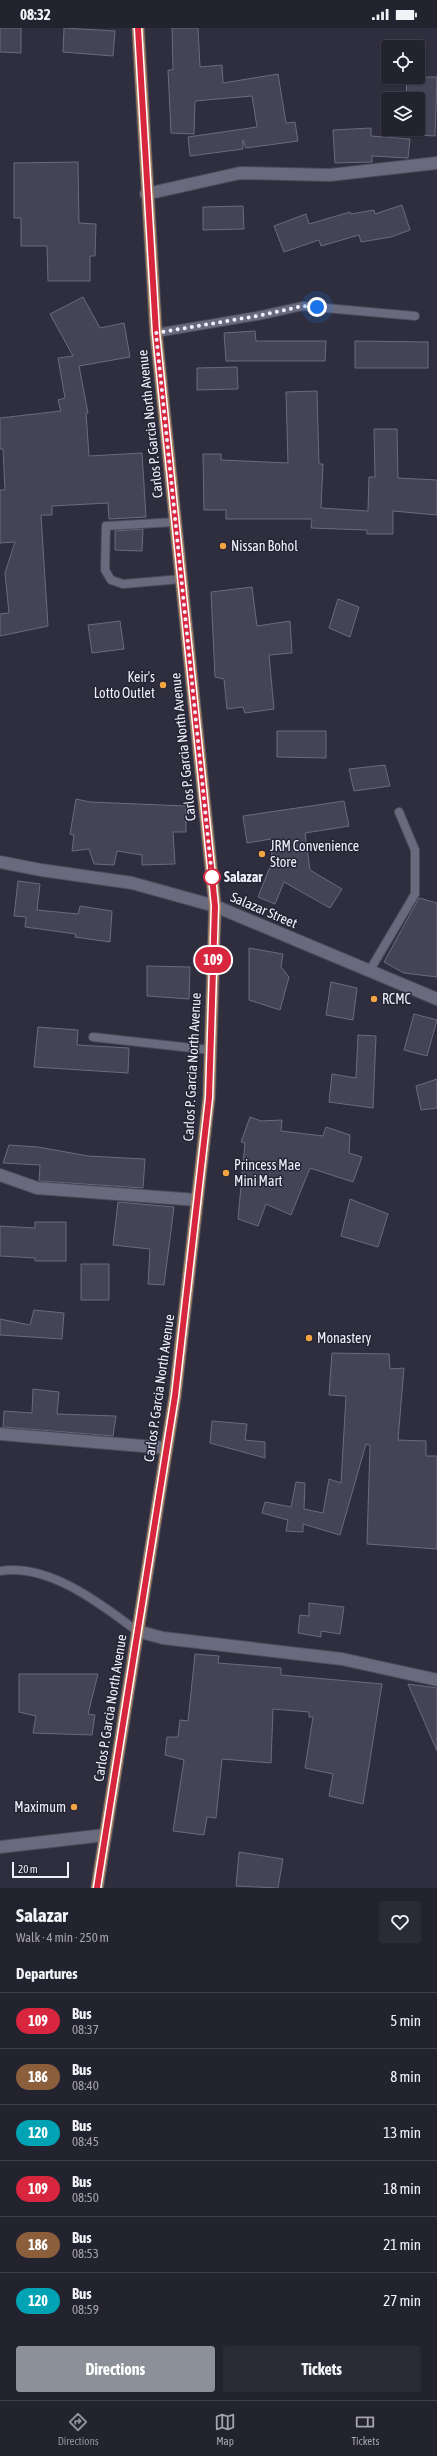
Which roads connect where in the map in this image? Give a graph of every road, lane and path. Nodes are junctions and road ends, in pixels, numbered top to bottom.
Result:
1 (138, 28) edge
2 (437, 164) edge
3 (146, 194) junction
4 (416, 316) dead end
5 (156, 333) junction
6 (175, 522) junction
7 (181, 579) junction
8 (399, 812) dead end
9 (0, 862) edge
10 (215, 906) junction
11 (370, 970) junction
12 (437, 999) edge
13 (93, 1037) dead end
14 (210, 1050) junction
15 (0, 1175) edge
16 (197, 1200) junction
17 (0, 1434) edge
18 (166, 1448) junction
19 (0, 1571) edge
20 (137, 1631) junction
21 (437, 1680) edge
22 (106, 1835) junction
23 (0, 1847) edge
24 (97, 1888) edge

1 - 3 main road, Carlos P. Garcia North Avenue
2 - 3 street
3 - 5 main road, Carlos P. Garcia North Avenue
4 - 5 lane
5 - 6 main road, Carlos P. Garcia North Avenue
6 - 7 main road, Carlos P. Garcia North Avenue
6 - 7 lane
7 - 10 main road, Carlos P. Garcia North Avenue
8 - 11 lane
9 - 10 street, Salazar Street
10 - 11 street, Salazar Street
10 - 14 main road, Carlos P. Garcia North Avenue
11 - 12 street, Salazar Street
13 - 14 lane
14 - 16 main road, Carlos P. Garcia North Avenue
15 - 16 street
16 - 18 main road, Carlos P. Garcia North Avenue
17 - 18 street
18 - 20 main road, Carlos P. Garcia North Avenue
19 - 20 lane
20 - 21 street
20 - 22 main road, Carlos P. Garcia North Avenue
22 - 23 street
22 - 24 main road, Carlos P. Garcia North Avenue

